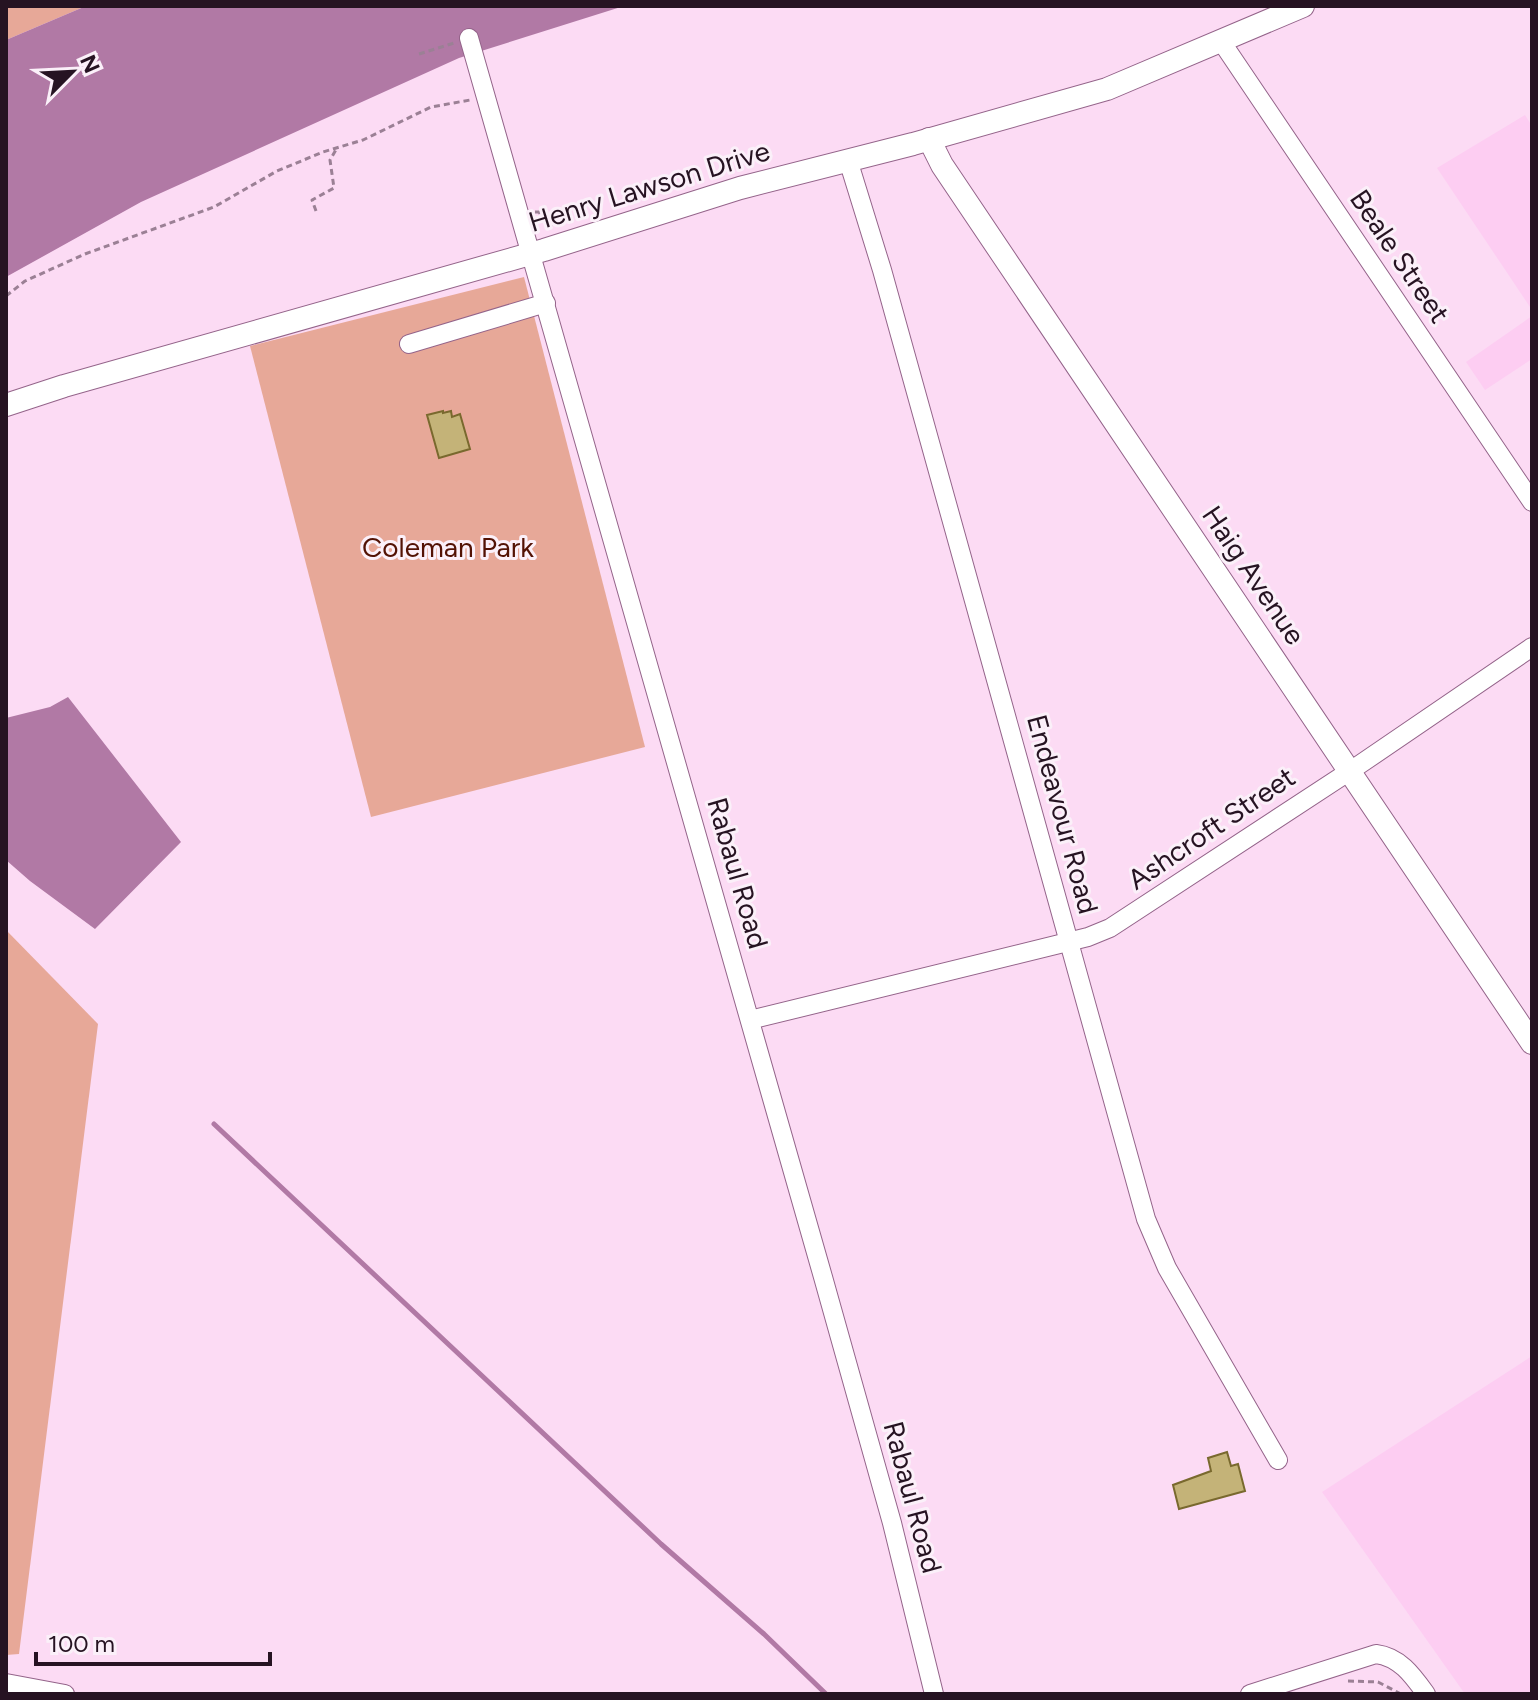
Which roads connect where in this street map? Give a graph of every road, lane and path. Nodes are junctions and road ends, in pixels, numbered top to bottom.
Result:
1 (1303, 6) edge
2 (461, 41) joint
3 (1221, 41) junction
4 (421, 53) dead end
5 (486, 97) junction
6 (929, 139) junction
7 (337, 148) junction
8 (848, 160) junction
9 (316, 211) dead end
10 (532, 253) junction
11 (6, 296) edge
12 (546, 303) junction
13 (409, 344) dead end
14 (6, 405) edge
15 (1532, 502) edge
16 (1532, 647) edge
17 (1349, 770) junction
18 (1069, 942) junction
19 (750, 1020) junction
20 (1532, 1043) edge
21 (1278, 1460) dead end
22 (1338, 1682) dead end
23 (6, 1683) edge
24 (65, 1694) edge
25 (934, 1694) edge
26 (1250, 1694) edge
27 (1401, 1694) edge
28 (1426, 1694) edge

1 - 3 main road, Henry Lawson Drive
2 - 4 path
2 - 5 street, Rabaul Road
3 - 6 main road, Henry Lawson Drive
3 - 15 street, Beale Street
5 - 7 path
5 - 10 street, Rabaul Road
6 - 8 main road, Henry Lawson Drive
6 - 17 main road, Haig Avenue
7 - 9 path
7 - 11 path
8 - 10 main road, Henry Lawson Drive
8 - 18 street, Endeavour Road
10 - 12 street, Rabaul Road
10 - 14 main road, Henry Lawson Drive
12 - 13 street
12 - 19 street, Rabaul Road
16 - 17 street, Ashcroft Street
17 - 18 street, Ashcroft Street
17 - 20 main road, Haig Avenue
18 - 19 street, Ashcroft Street
18 - 21 street, Endeavour Road
19 - 25 street, Rabaul Road
22 - 27 path
23 - 24 street
26 - 28 street

